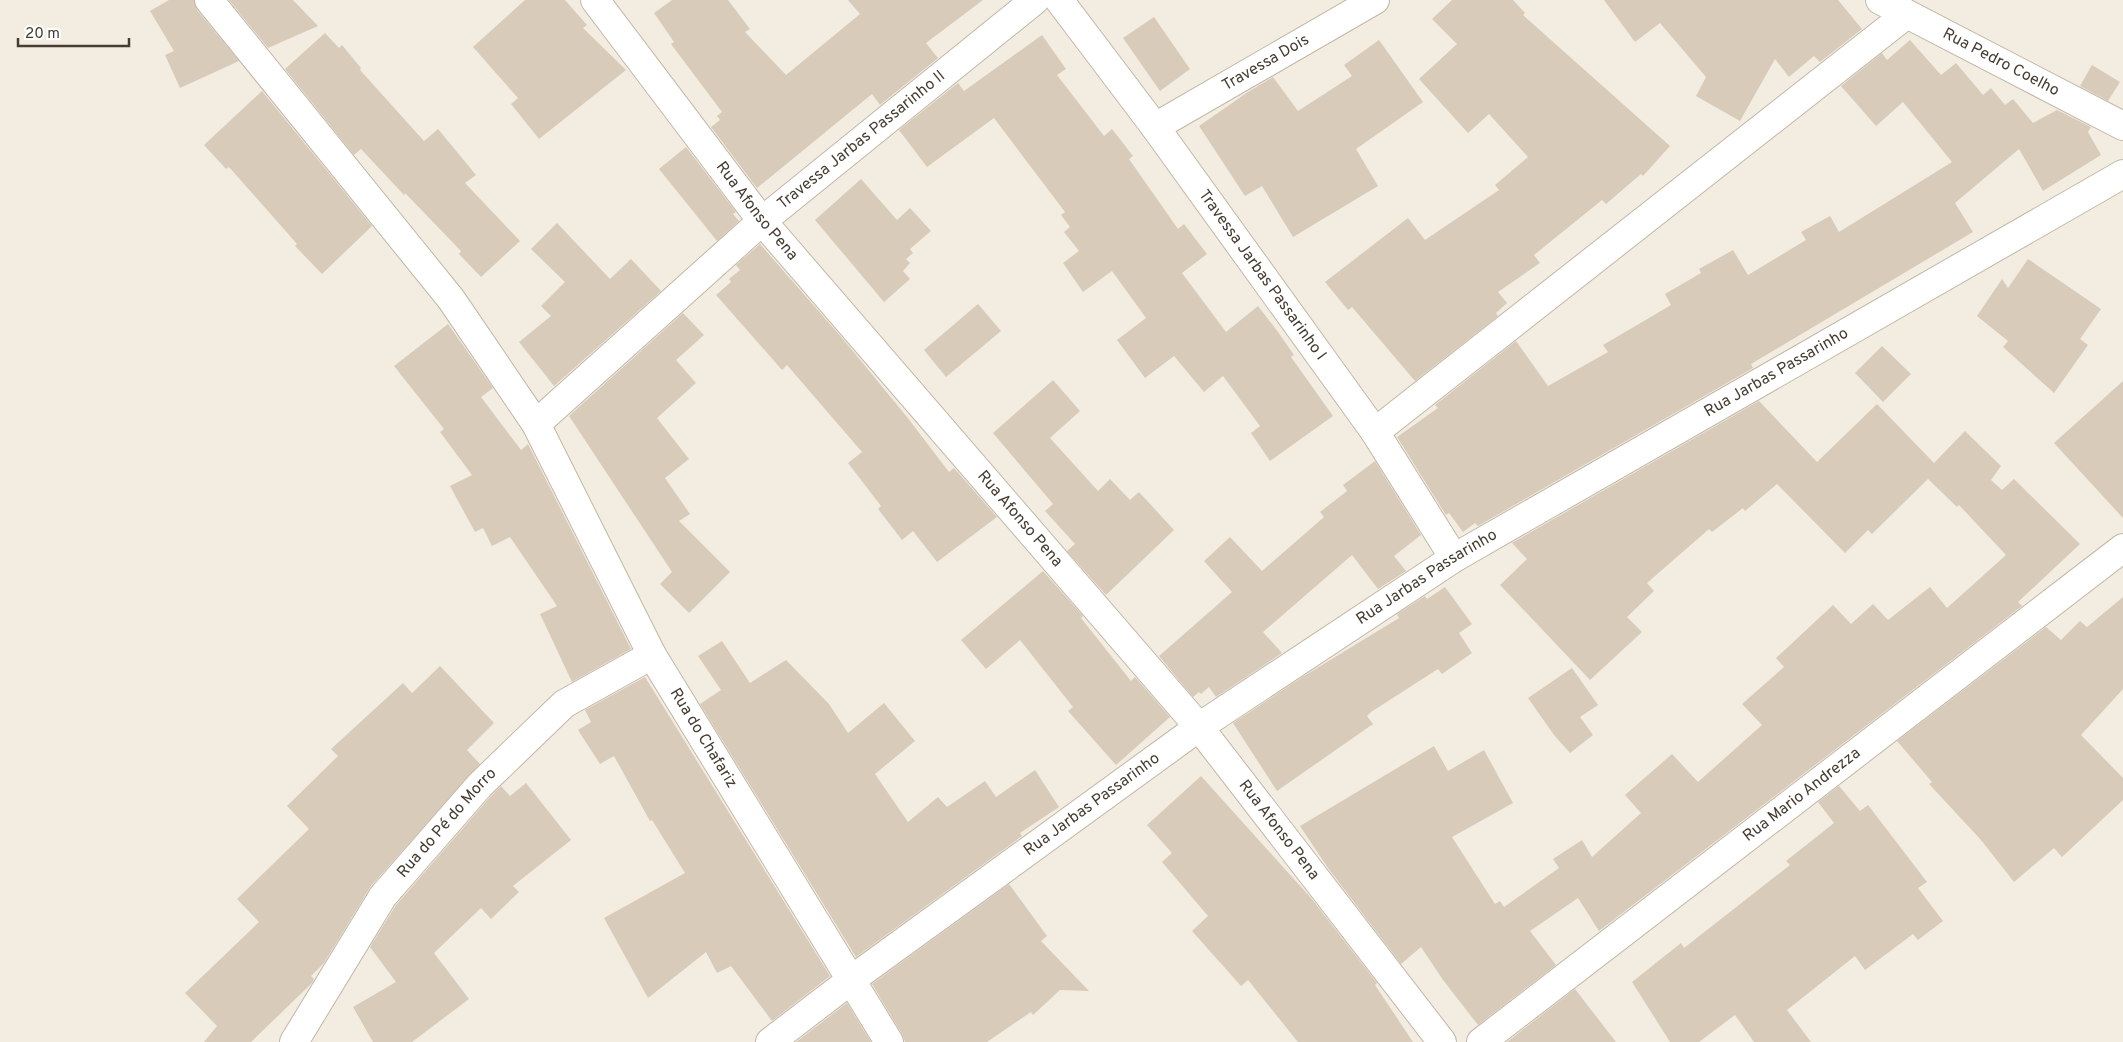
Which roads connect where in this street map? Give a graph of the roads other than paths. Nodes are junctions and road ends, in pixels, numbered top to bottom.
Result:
1 (209, 0) edge
2 (595, 0) edge
3 (1036, 0) edge
4 (1059, 0) edge
5 (1375, 0) edge
6 (1880, 0) edge
7 (1907, 14) junction
8 (1155, 126) junction
9 (2123, 126) edge
10 (2123, 174) edge
11 (762, 221) junction
12 (536, 424) junction
13 (1375, 432) junction
14 (2123, 548) edge
15 (1454, 558) junction
16 (652, 656) junction
17 (1199, 727) junction
18 (851, 980) junction
19 (294, 1042) edge
20 (770, 1042) edge
21 (889, 1042) edge
22 (1442, 1042) edge
23 (1481, 1042) edge

1 - 12 street, Rua do Chafariz
2 - 11 street, Rua Afonso Pena
3 - 11 street, Travessa Jarbas Passarinho II
4 - 8 street, Travessa Jarbas Passarinho I
5 - 8 street, Travessa Dois
6 - 7 street, Rua Pedro Coelho
7 - 9 street, Rua Pedro Coelho
7 - 13 street
8 - 13 street, Travessa Jarbas Passarinho I
10 - 15 street, Rua Jarbas Passarinho
11 - 12 street, Travessa Jarbas Passarinho II
11 - 17 street, Rua Afonso Pena
12 - 16 street, Rua do Chafariz
13 - 15 street, Travessa Jarbas Passarinho I
14 - 23 street, Rua Mario Andrezza
15 - 17 street, Rua Jarbas Passarinho
16 - 18 street, Rua do Chafariz
16 - 19 street, Rua do Pé do Morro
17 - 18 street, Rua Jarbas Passarinho
17 - 22 street, Rua Afonso Pena
18 - 20 street, Rua Jarbas Passarinho
18 - 21 street, Rua do Chafariz

